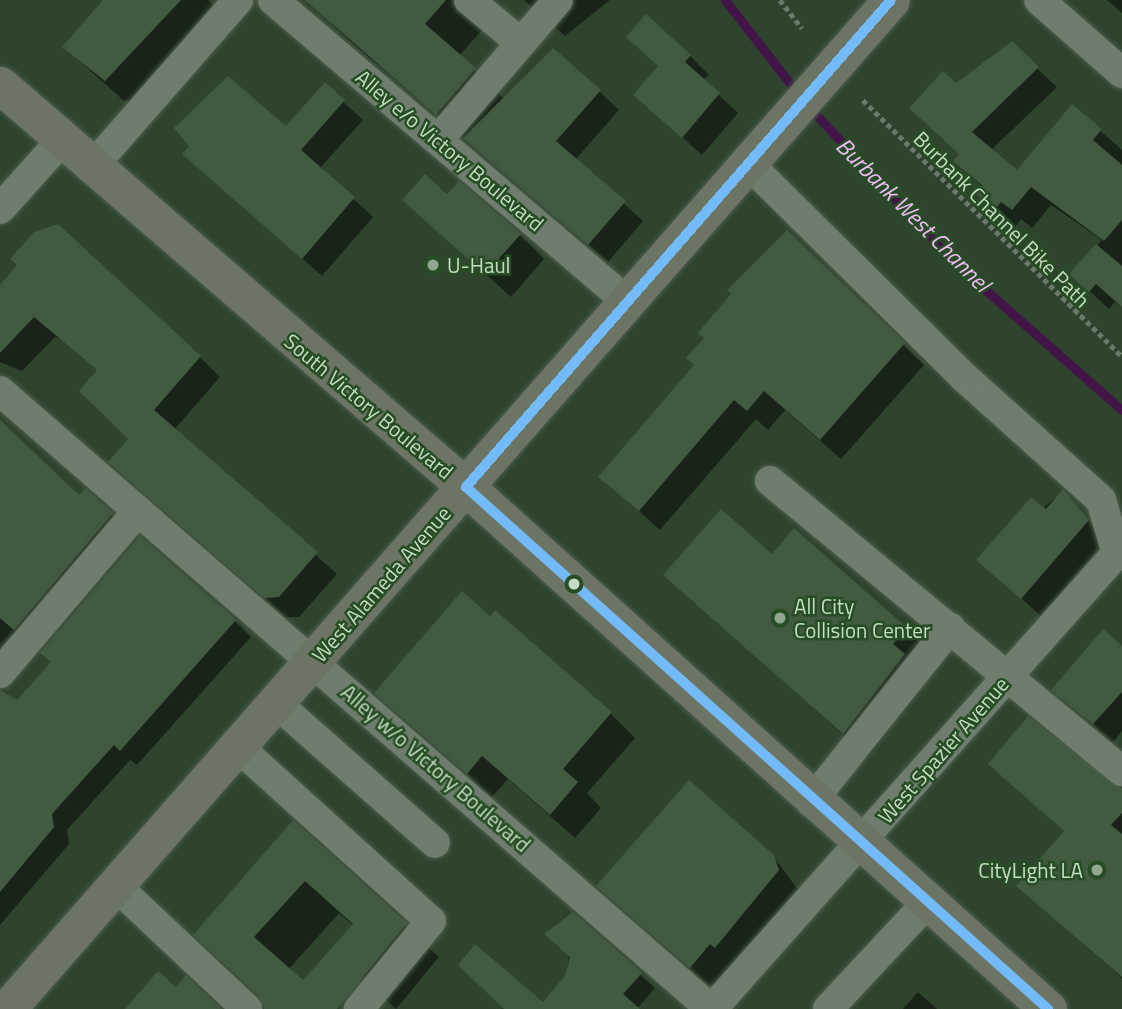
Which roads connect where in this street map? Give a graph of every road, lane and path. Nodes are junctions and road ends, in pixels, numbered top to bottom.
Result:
1 (238, 0) edge
2 (273, 0) edge
3 (469, 0) edge
4 (558, 0) edge
5 (780, 0) edge
6 (891, 0) edge
7 (1039, 0) edge
8 (802, 28) dead end
9 (521, 43) junction
10 (1122, 73) edge
11 (0, 85) edge
12 (863, 100) dead end
13 (62, 140) junction
14 (439, 140) junction
15 (754, 156) junction
16 (92, 167) junction
17 (0, 209) edge
18 (627, 301) junction
19 (1122, 356) edge
20 (0, 391) edge
21 (770, 481) dead end
22 (466, 488) junction
23 (138, 511) junction
24 (950, 628) junction
25 (314, 661) junction
26 (0, 673) edge
27 (1009, 675) junction
28 (275, 702) junction
29 (237, 746) junction
30 (1122, 771) edge
31 (811, 802) junction
32 (435, 843) dead end
33 (859, 845) junction
34 (116, 886) junction
35 (926, 904) junction
36 (7, 1009) edge
37 (247, 1009) edge
38 (359, 1009) edge
39 (712, 1009) edge
40 (828, 1009) edge
41 (1048, 1009) edge

1 - 16 street
2 - 14 street, Alley e/o Victory Boulevard
3 - 9 street
4 - 9 street
5 - 8 path
6 - 15 main road, West Alameda Avenue
7 - 10 street
9 - 14 street
11 - 13 main road, South Victory Boulevard
12 - 19 path, Burbank Channel Bike Path
13 - 16 main road, South Victory Boulevard
13 - 17 street
14 - 18 street, Alley e/o Victory Boulevard
15 - 18 main road, West Alameda Avenue
15 - 27 street, West Spazier Avenue
16 - 22 main road, South Victory Boulevard
18 - 22 main road, West Alameda Avenue
20 - 23 street, Alley w/o Victory Boulevard
21 - 24 street
22 - 25 main road, West Alameda Avenue
22 - 31 main road, South Victory Boulevard
23 - 25 street, Alley w/o Victory Boulevard
23 - 26 street
24 - 27 street
24 - 31 street
25 - 28 main road, West Alameda Avenue
25 - 39 street, Alley w/o Victory Boulevard
27 - 30 street
27 - 33 street, West Spazier Avenue
28 - 29 main road, West Alameda Avenue
28 - 32 street
29 - 34 main road, West Alameda Avenue
29 - 38 street
31 - 33 main road, South Victory Boulevard
33 - 35 main road, South Victory Boulevard
33 - 39 street, West Spazier Avenue
34 - 36 main road, West Alameda Avenue
34 - 37 street
35 - 40 street
35 - 41 main road, South Victory Boulevard

